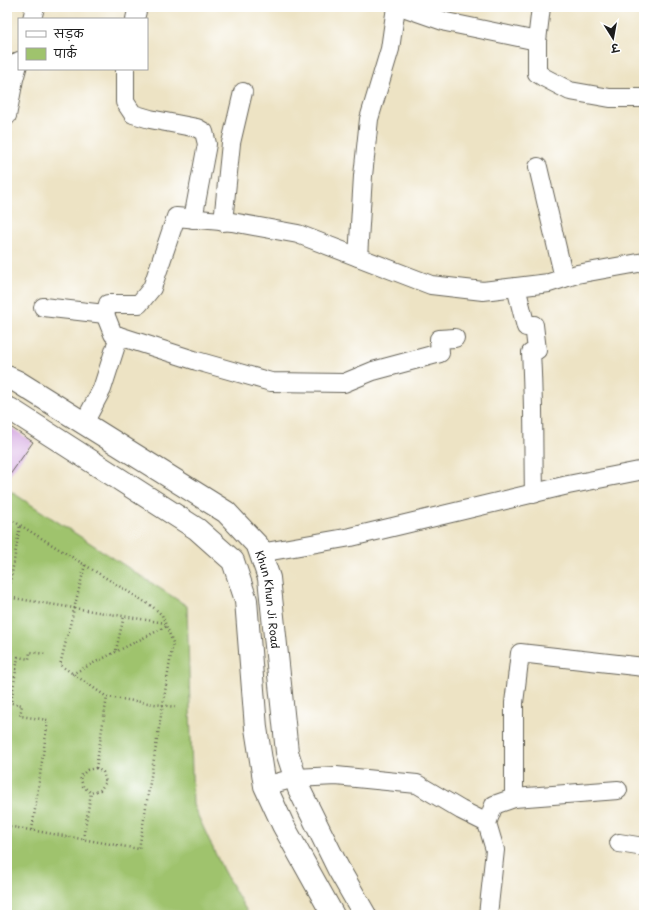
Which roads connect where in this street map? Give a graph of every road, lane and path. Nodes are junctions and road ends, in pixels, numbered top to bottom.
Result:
1 (35, 7) edge
2 (138, 7) edge
3 (396, 7) edge
4 (402, 7) edge
5 (541, 7) edge
6 (32, 18) edge
7 (135, 18) edge
8 (537, 41) junction
9 (18, 65) edge
10 (125, 70) edge
11 (243, 92) dead end
12 (644, 98) edge
13 (7, 116) edge
14 (538, 167) dead end
15 (193, 219) junction
16 (223, 222) junction
17 (358, 257) junction
18 (644, 262) edge
19 (564, 278) junction
20 (516, 287) junction
21 (43, 307) dead end
22 (105, 314) junction
23 (119, 336) junction
24 (455, 338) dead end
25 (7, 377) edge
26 (7, 409) edge
27 (84, 423) junction
28 (644, 470) edge
29 (534, 494) junction
30 (7, 517) edge
31 (20, 525) junction
32 (260, 553) junction
33 (85, 565) junction
34 (8, 597) edge
35 (7, 603) edge
36 (75, 608) junction
37 (124, 616) junction
38 (165, 623) junction
39 (167, 626) junction
40 (116, 651) junction
41 (46, 654) dead end
42 (644, 667) edge
43 (7, 668) edge
44 (16, 669) junction
45 (72, 674) junction
46 (7, 691) edge
47 (13, 692) junction
48 (107, 697) junction
49 (163, 705) junction
50 (175, 707) dead end
51 (96, 768) junction
52 (295, 778) junction
53 (265, 786) junction
54 (618, 790) dead end
55 (91, 793) junction
56 (514, 798) junction
57 (487, 823) junction
58 (7, 826) edge
59 (32, 830) junction
60 (83, 839) junction
61 (619, 843) dead end
62 (644, 847) edge
63 (333, 915) edge
64 (365, 915) edge
65 (488, 915) edge

1 - 6 street
2 - 7 street
3 - 17 street
4 - 8 street
5 - 8 street
8 - 12 street
9 - 13 street
10 - 15 street
11 - 16 street
14 - 19 street
15 - 16 street
15 - 22 street
16 - 17 street
17 - 20 street
18 - 19 street
19 - 20 street
20 - 29 street
21 - 22 street
22 - 23 street
23 - 24 street
23 - 27 street
25 - 27 main road, Khun Khun Ji Road
26 - 53 main road, Khun Khun Ji Road
27 - 32 main road, Khun Khun Ji Road
28 - 29 street
29 - 32 street
30 - 31 path
31 - 33 path
31 - 34 path
32 - 52 main road, Khun Khun Ji Road
33 - 36 path
33 - 38 path
34 - 35 path
34 - 36 path
36 - 37 path
36 - 45 path
37 - 38 path
37 - 40 path
38 - 39 path
39 - 40 path
39 - 49 path
40 - 45 path
41 - 44 path
42 - 56 street
43 - 44 path
44 - 47 path
45 - 48 path
46 - 47 path
47 - 59 path
48 - 49 path
48 - 51 path
49 - 50 path
49 - 60 path
51 - 55 path
51 - 55 path
52 - 53 street
52 - 57 street
52 - 64 main road, Khun Khun Ji Road
53 - 63 main road, Khun Khun Ji Road
54 - 56 street
55 - 60 path
56 - 57 street
57 - 65 street
58 - 59 path
59 - 60 path
61 - 62 street

